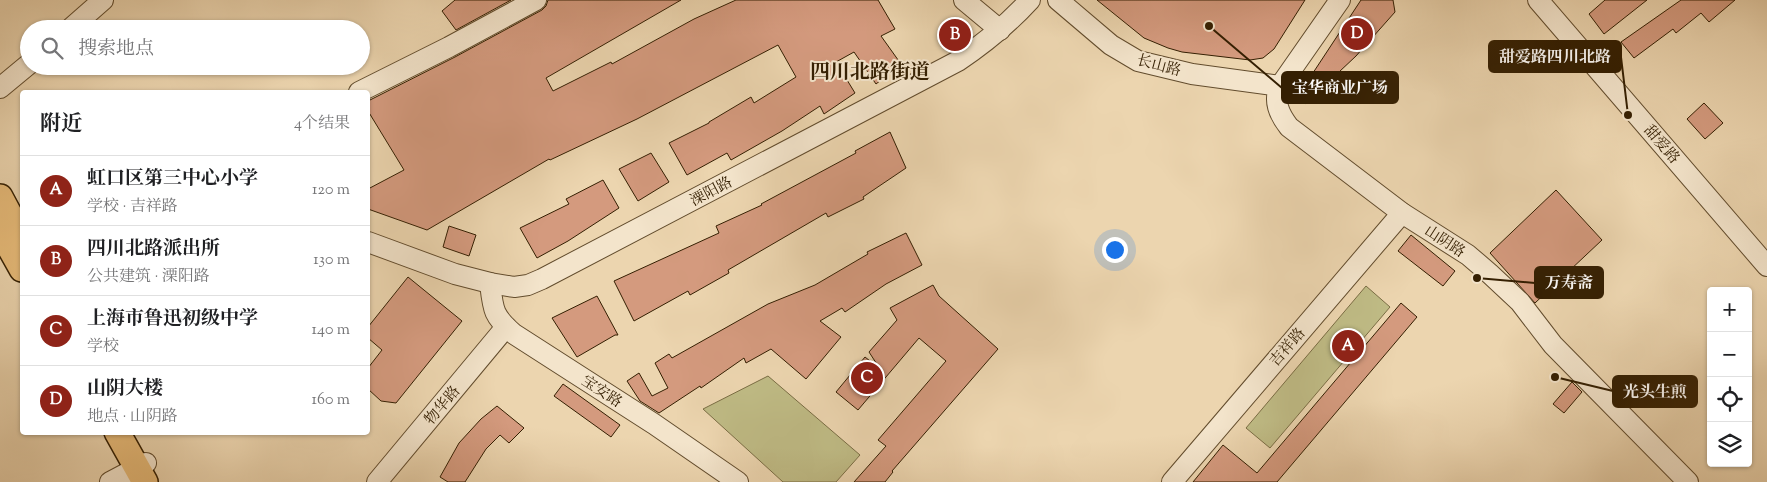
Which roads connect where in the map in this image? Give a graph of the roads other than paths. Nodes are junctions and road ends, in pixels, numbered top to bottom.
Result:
1 (103, 0) edge
2 (536, 0) edge
3 (964, 0) edge
4 (1030, 0) edge
5 (1058, 0) edge
6 (1340, 0) edge
7 (1538, 0) edge
8 (80, 20) edge
9 (1000, 30) junction
10 (20, 71) edge
11 (1280, 86) junction
12 (0, 88) edge
13 (362, 90) edge
14 (0, 197) edge
15 (1402, 213) junction
16 (0, 230) edge
17 (20, 234) edge
18 (370, 243) edge
19 (20, 262) edge
20 (1767, 266) edge
21 (490, 283) junction
22 (506, 327) junction
23 (119, 435) edge
24 (131, 435) edge
25 (147, 474) edge
26 (110, 482) edge
27 (378, 482) edge
28 (738, 482) edge
29 (1172, 482) edge
30 (1688, 482) edge

1 - 8 street
2 - 13 street
3 - 9 street
4 - 9 street, 溧阳路
5 - 11 street, 长山路
6 - 11 street
7 - 20 street, 甜爱路
9 - 21 street, 溧阳路
10 - 12 street
11 - 15 street, 山阴路
14 - 17 main road
15 - 29 street, 吉祥路
15 - 30 street, 山阴路
16 - 19 main road
18 - 21 street, 溧阳路
21 - 22 street, 宝安路
22 - 27 street, 物华路
22 - 28 street, 宝安路
23 - 25 main road
24 - 25 main road
25 - 26 street

